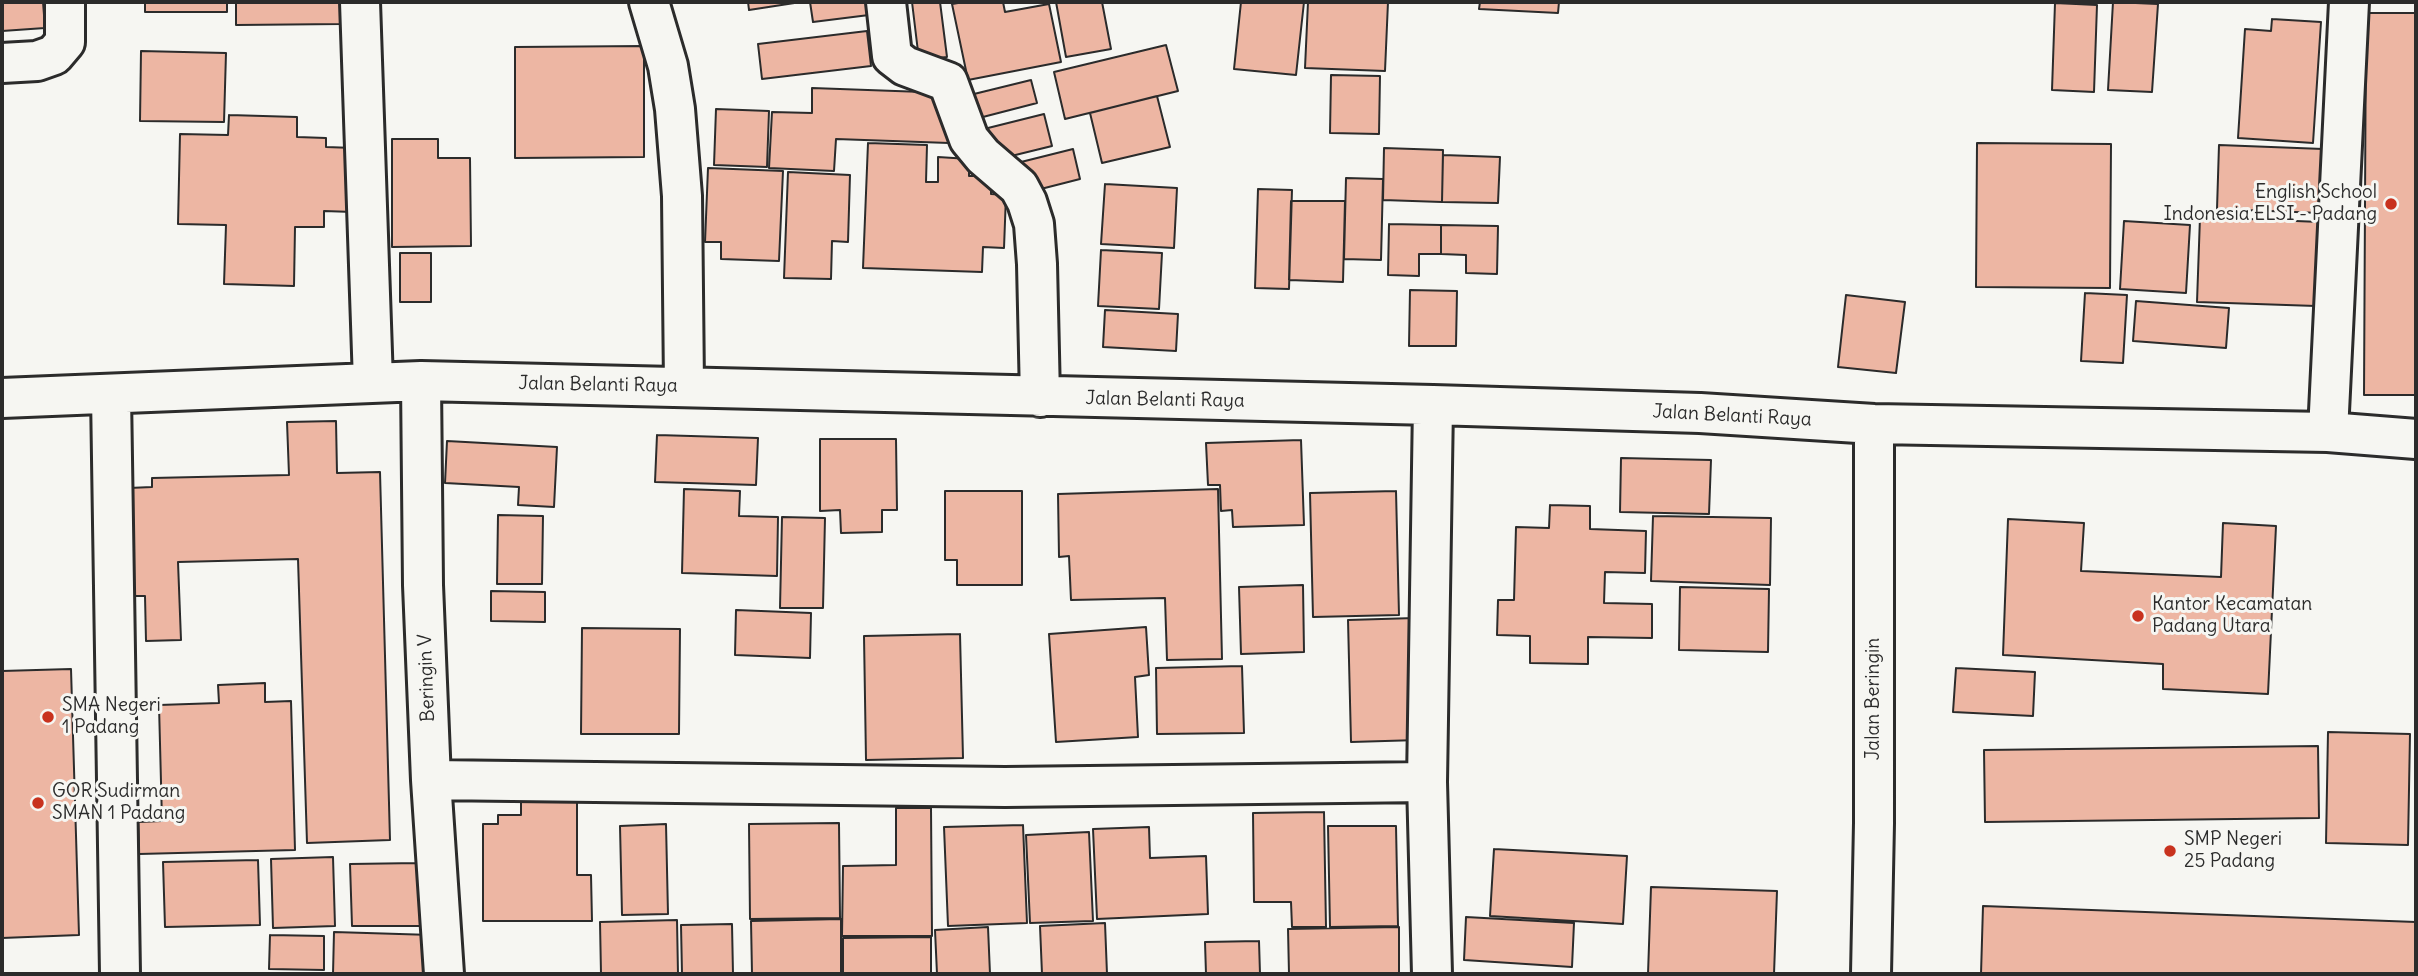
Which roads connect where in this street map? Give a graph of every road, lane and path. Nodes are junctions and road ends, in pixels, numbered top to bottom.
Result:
1 (65, 2) edge
2 (360, 2) edge
3 (649, 2) edge
4 (886, 2) edge
5 (2349, 2) edge
6 (2, 63) edge
7 (421, 381) junction
8 (373, 382) junction
9 (684, 386) junction
10 (111, 394) junction
11 (1040, 397) junction
12 (2, 398) edge
13 (1433, 405) junction
14 (1874, 424) junction
15 (2328, 432) junction
16 (2416, 439) edge
17 (431, 780) junction
18 (1427, 782) junction
19 (120, 974) edge
20 (444, 974) edge
21 (1432, 974) edge
22 (1871, 974) edge

1 - 6 street
2 - 8 street
3 - 9 street
4 - 11 street
5 - 15 street
7 - 8 street, Jalan Belanti Raya
7 - 9 street, Jalan Belanti Raya
7 - 17 street, Beringin V
8 - 10 street, Jalan Belanti Raya
9 - 11 street, Jalan Belanti Raya
10 - 12 street, Jalan Belanti Raya
10 - 19 street
11 - 13 street, Jalan Belanti Raya
13 - 14 street, Jalan Belanti Raya
13 - 18 street
14 - 15 street, Jalan Belanti Raya
14 - 22 street, Jalan Beringin
15 - 16 street, Jalan Belanti Raya
17 - 18 street
17 - 20 street, Beringin V
18 - 21 street

